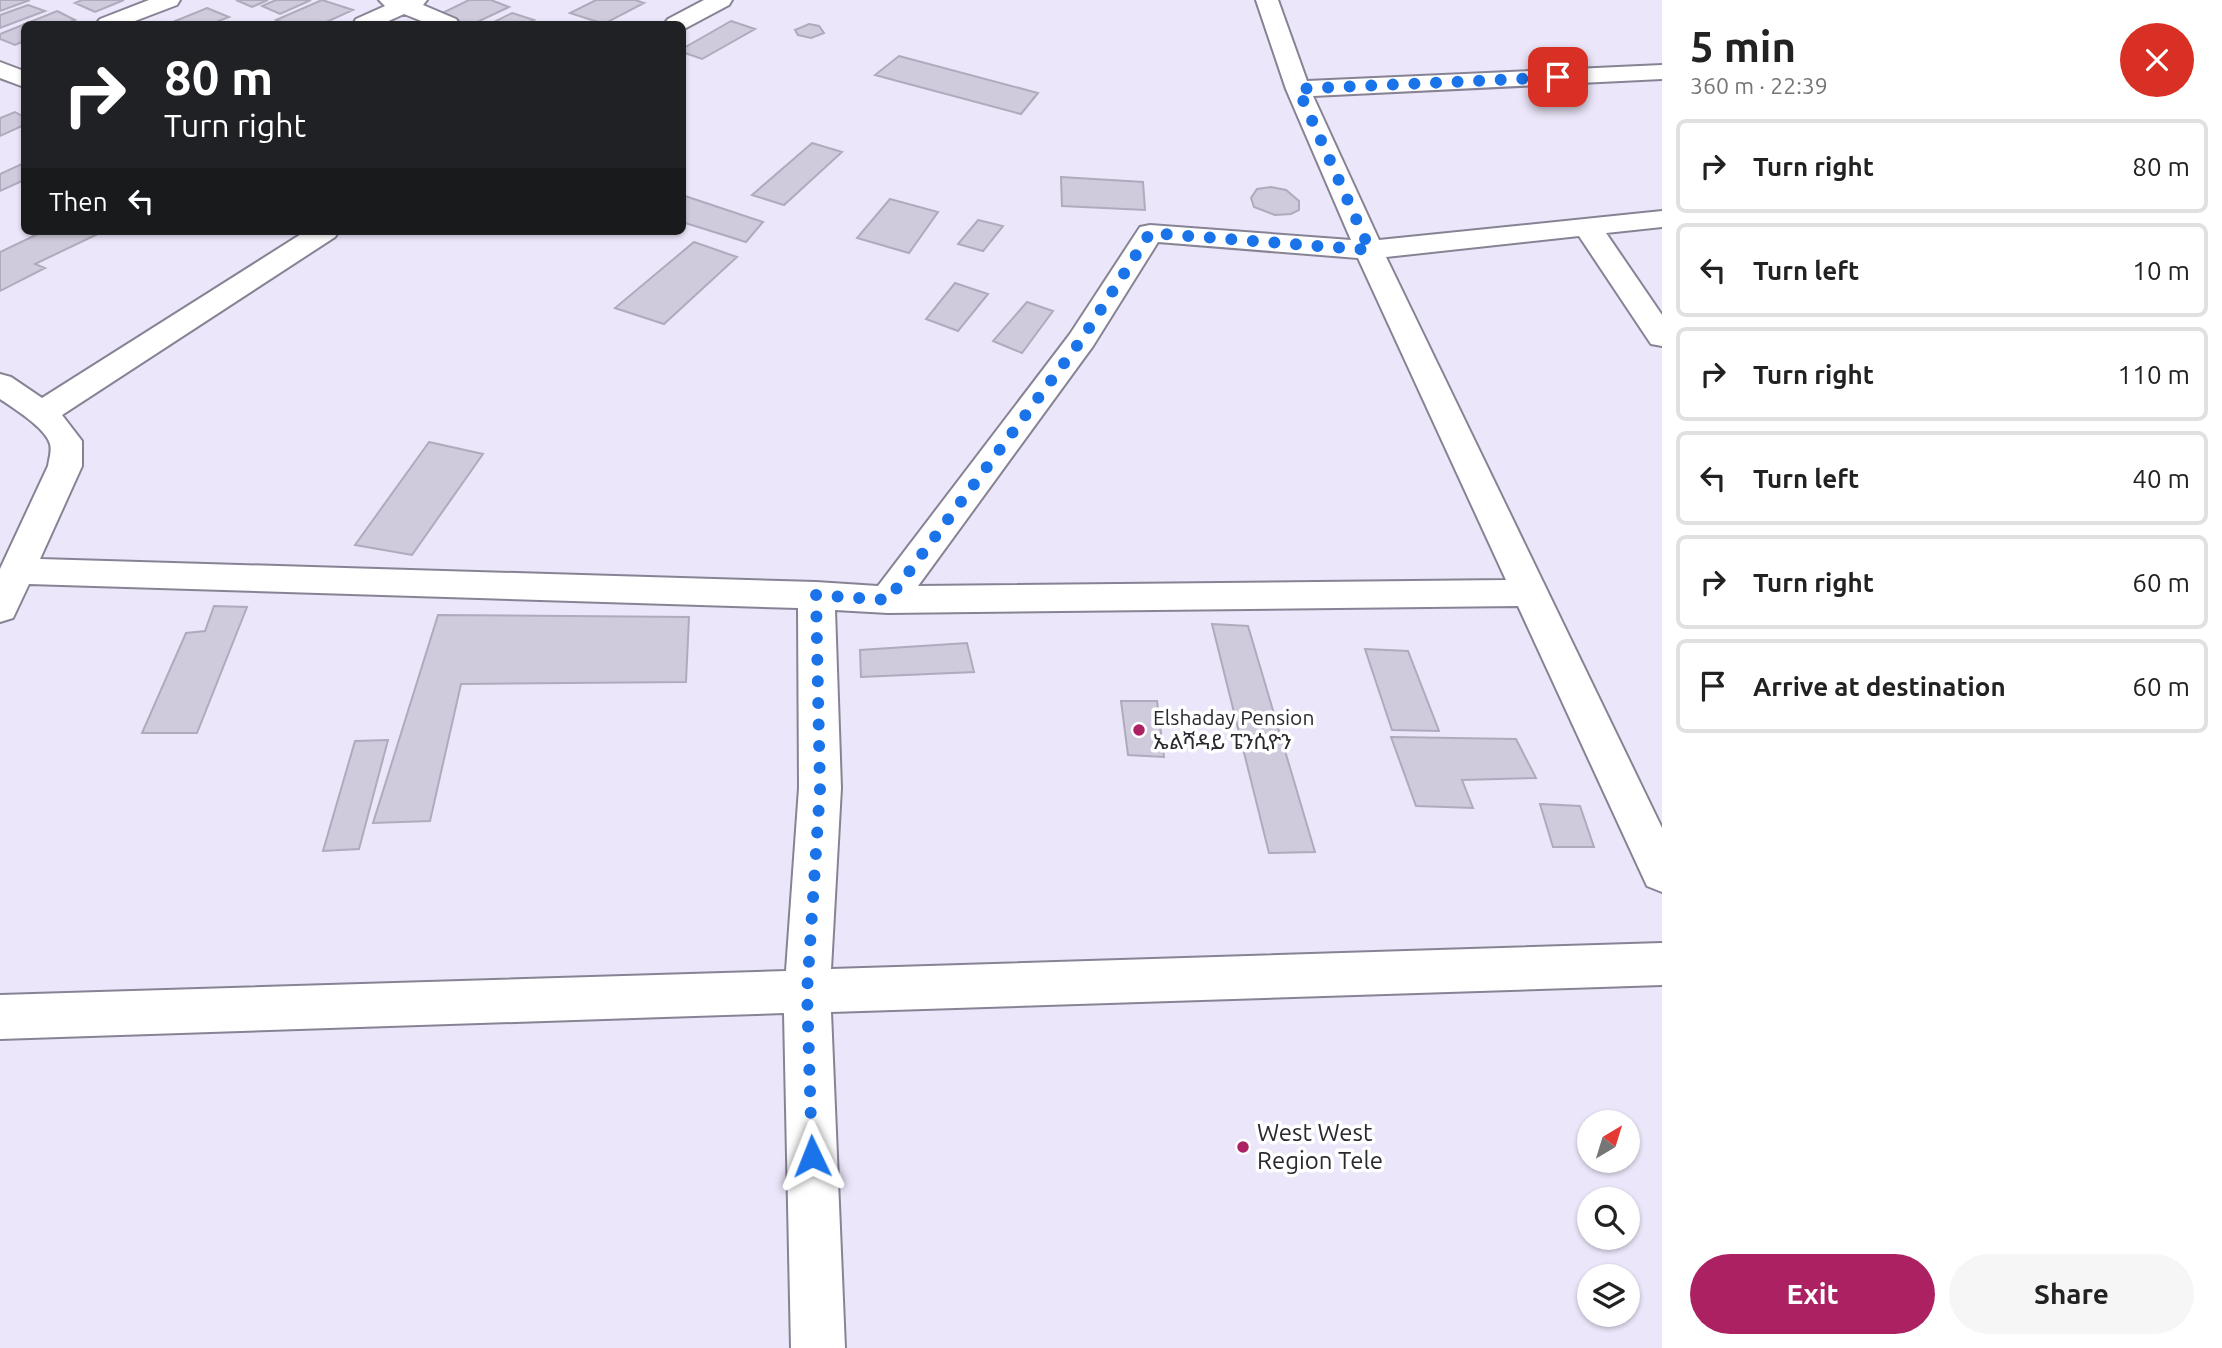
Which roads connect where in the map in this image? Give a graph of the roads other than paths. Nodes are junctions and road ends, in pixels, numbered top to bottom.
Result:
1 (169, 0) edge
2 (720, 0) edge
3 (1267, 0) edge
4 (404, 2) edge
5 (116, 21) edge
6 (369, 21) edge
7 (442, 21) edge
8 (682, 21) edge
9 (21, 59) edge
10 (0, 69) edge
11 (1662, 72) edge
12 (21, 79) edge
13 (1298, 89) junction
14 (1662, 219) edge
15 (1586, 225) junction
16 (315, 235) edge
17 (1370, 250) junction
18 (1662, 337) edge
19 (0, 384) edge
20 (40, 414) junction
21 (17, 571) junction
22 (1528, 593) junction
23 (816, 595) junction
24 (888, 600) junction
25 (0, 608) edge
26 (1662, 873) edge
27 (1662, 964) edge
28 (807, 992) junction
29 (0, 1017) edge
30 (818, 1348) edge

1 - 5 street
2 - 8 street
3 - 13 street
4 - 6 street
4 - 7 street
9 - 10 street
10 - 12 street
11 - 13 street
13 - 17 street
14 - 15 street
15 - 17 street
15 - 18 street
16 - 20 street
17 - 22 street
17 - 24 street
19 - 20 street
20 - 21 street
21 - 23 street
21 - 25 street
22 - 24 street
22 - 26 street
23 - 24 street
23 - 28 street
27 - 28 street
28 - 29 street
28 - 30 street

